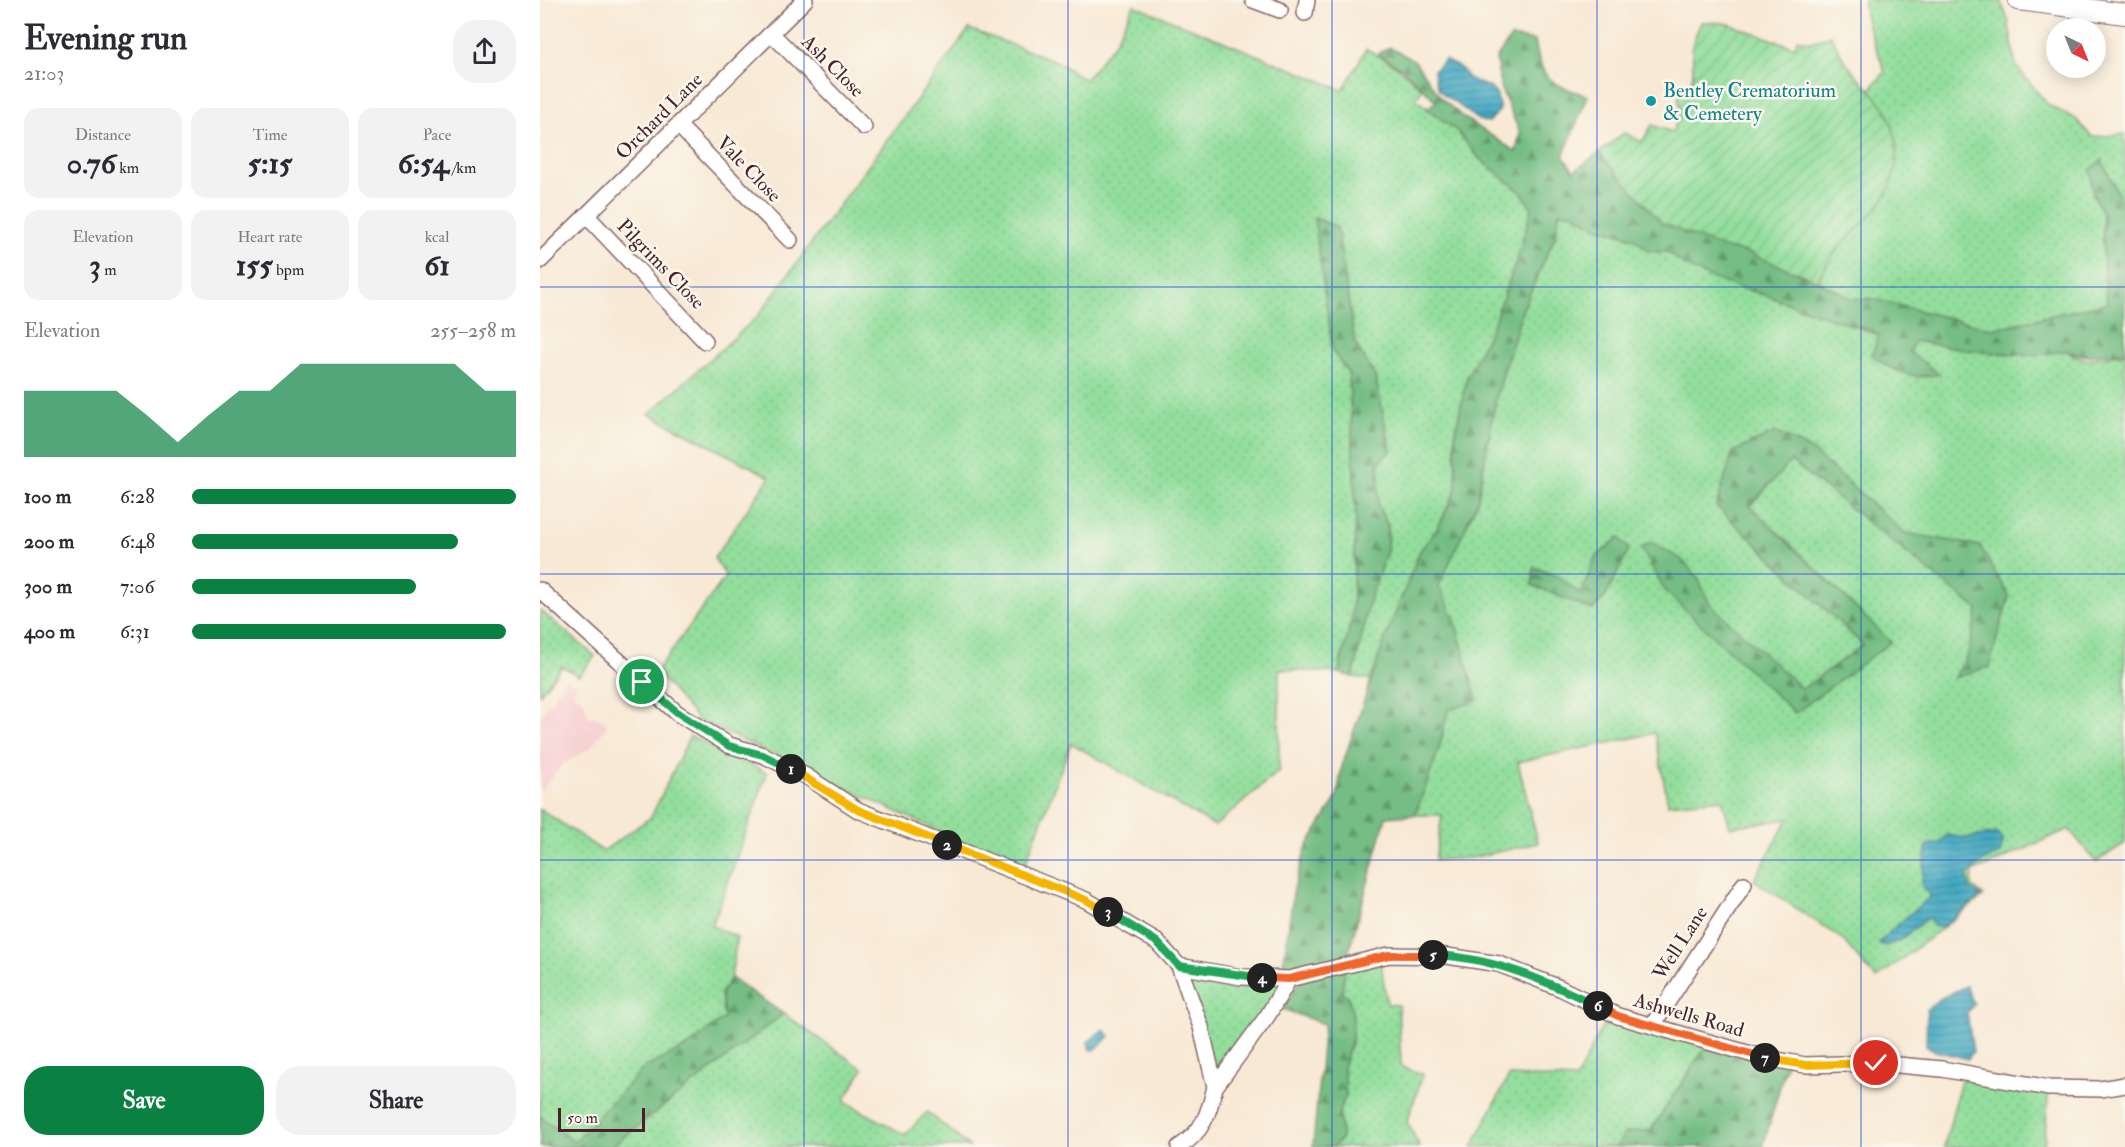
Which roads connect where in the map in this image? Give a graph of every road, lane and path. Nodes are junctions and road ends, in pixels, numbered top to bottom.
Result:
1 (805, 0) edge
2 (1253, 0) edge
3 (2018, 0) edge
4 (1280, 10) dead end
5 (2125, 14) edge
6 (772, 34) junction
7 (679, 126) junction
8 (864, 127) dead end
9 (587, 216) junction
10 (790, 240) dead end
11 (540, 261) edge
12 (705, 341) dead end
13 (540, 590) edge
14 (1744, 884) dead end
15 (1179, 966) junction
16 (1289, 979) junction
17 (1652, 1026) junction
18 (2125, 1085) edge
19 (1215, 1087) junction
20 (1179, 1147) edge

1 - 6 street, Orchard Lane
2 - 4 street
3 - 5 main road
6 - 7 street, Orchard Lane
6 - 8 street, Ash Close
7 - 9 street, Orchard Lane
7 - 10 street, Vale Close
9 - 11 street, Orchard Lane
9 - 12 street, Pilgrims Close
13 - 15 street
14 - 17 street, Well Lane
15 - 16 street, Ashwells Road
15 - 19 street
16 - 17 street, Ashwells Road
16 - 19 street
17 - 18 street, Ashwells Road
19 - 20 street

